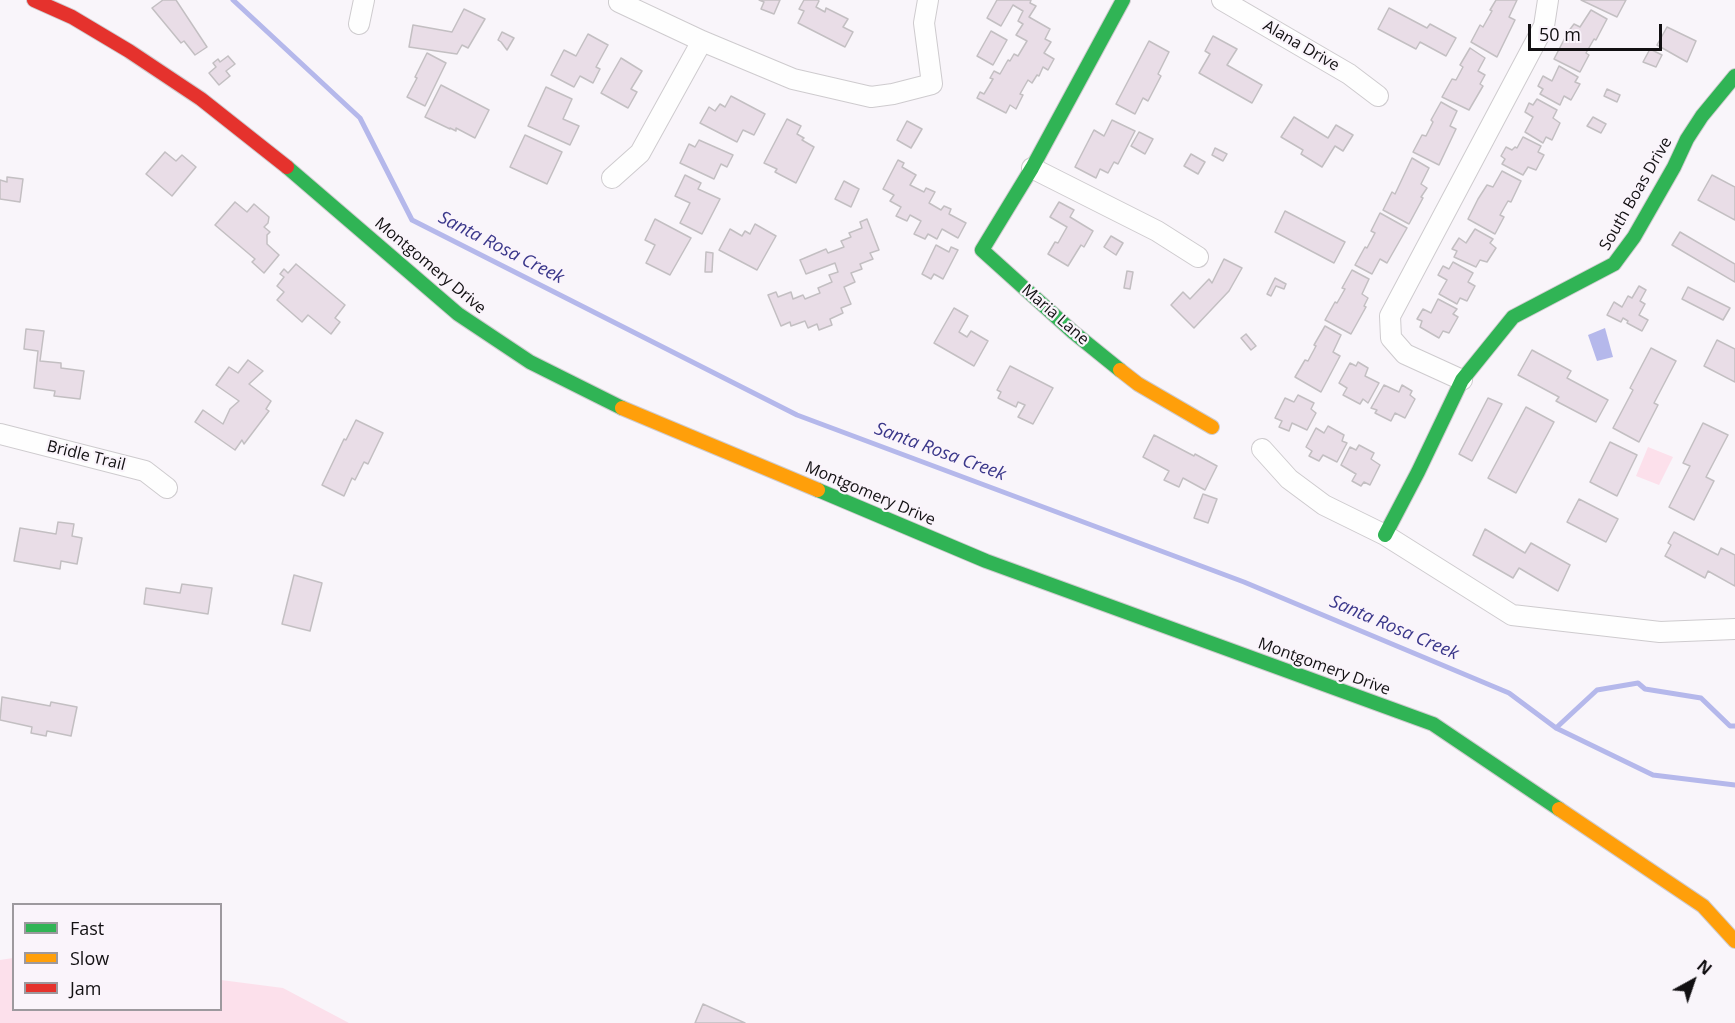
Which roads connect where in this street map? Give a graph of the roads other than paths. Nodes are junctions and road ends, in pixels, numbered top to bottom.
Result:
1 (34, 0) edge
2 (364, 0) edge
3 (928, 0) edge
4 (1123, 0) edge
5 (1222, 0) edge
6 (1548, 0) edge
7 (619, 2) dead end
8 (359, 24) dead end
9 (702, 41) junction
10 (1735, 76) edge
11 (1378, 96) dead end
12 (1032, 168) junction
13 (612, 178) dead end
14 (1198, 256) dead end
15 (1462, 380) junction
16 (1212, 427) dead end
17 (0, 434) edge
18 (1262, 449) dead end
19 (167, 488) dead end
20 (1385, 535) junction
21 (1735, 629) edge
22 (1735, 941) edge

1 - 22 street, Montgomery Drive
2 - 8 street
3 - 9 street
4 - 12 street, Maria Lane
5 - 11 street, Alana Drive
6 - 15 street
7 - 9 street
9 - 13 street
10 - 15 street, South Boas Drive
12 - 14 street
12 - 16 street, Maria Lane
15 - 20 street, South Boas Drive
17 - 19 street, Bridle Trail
18 - 20 street
20 - 21 street

